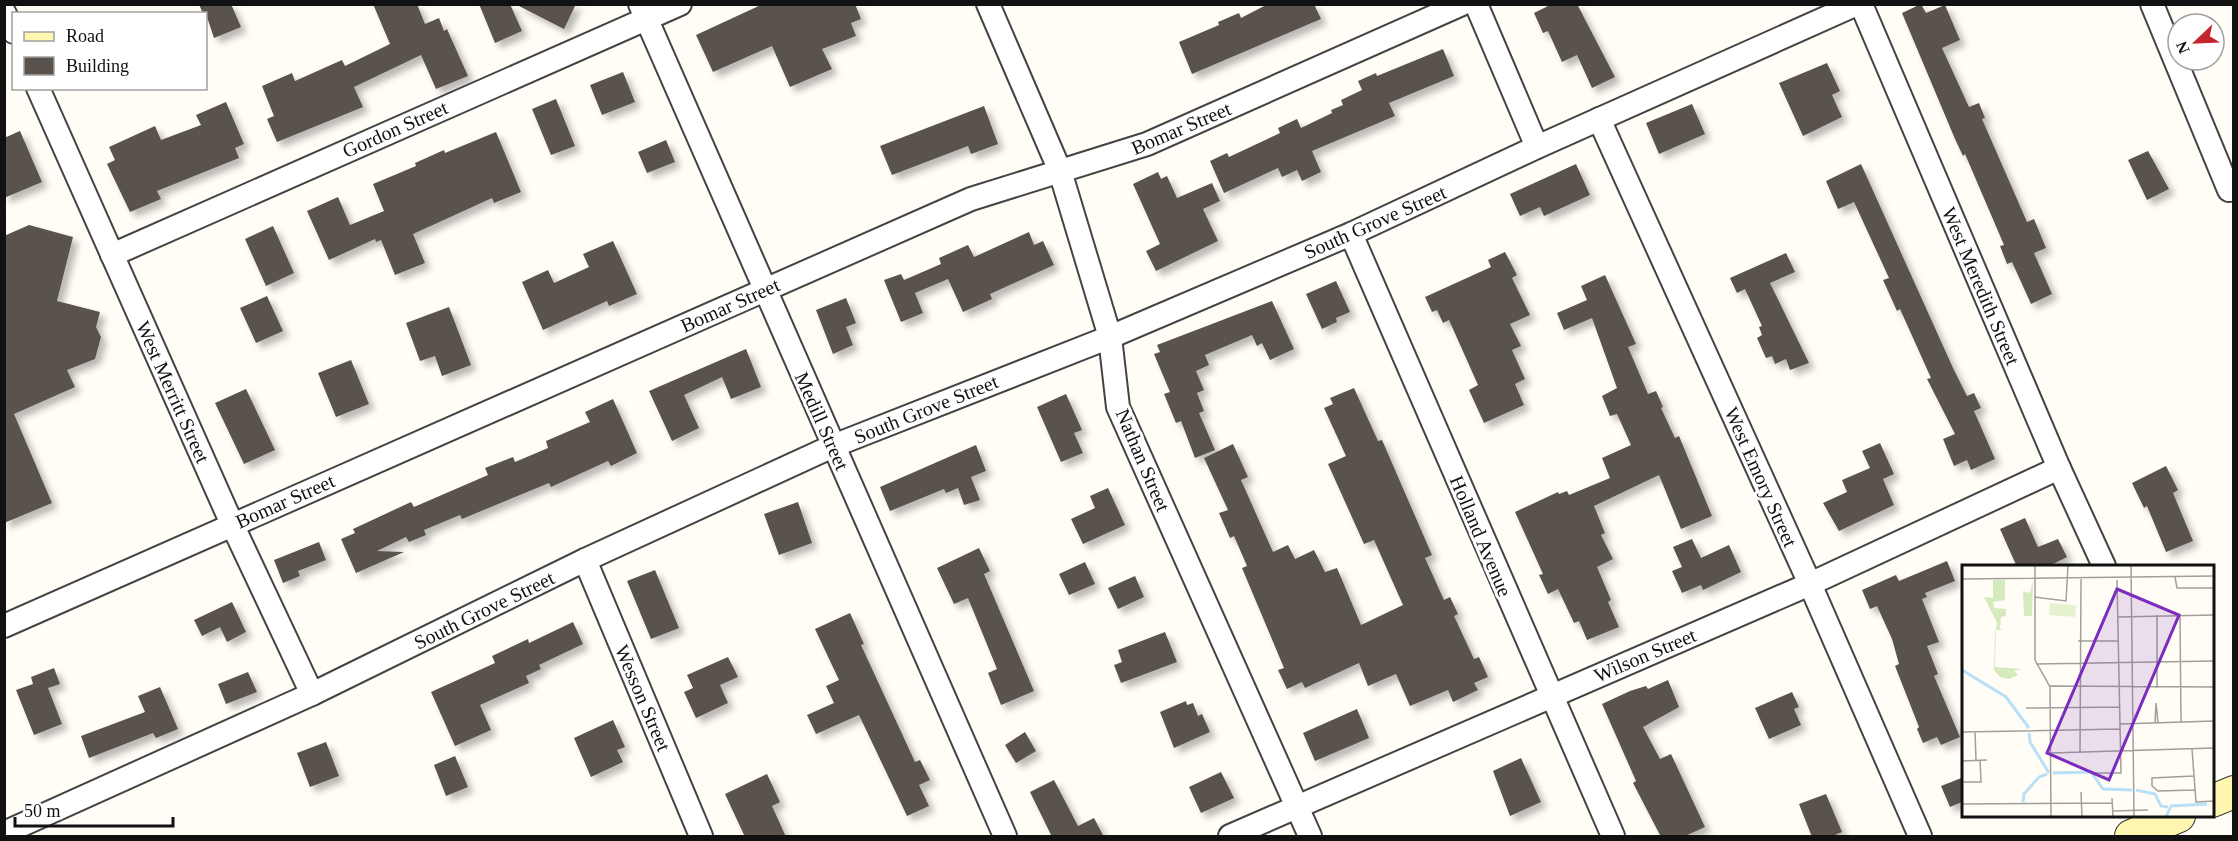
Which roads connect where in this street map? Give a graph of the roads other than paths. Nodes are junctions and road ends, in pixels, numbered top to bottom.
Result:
1 (680, 4) edge
2 (988, 4) edge
3 (1462, 4) edge
4 (1476, 4) edge
5 (1859, 4) edge
6 (2152, 4) edge
7 (643, 11) edge
8 (4, 12) edge
9 (12, 28) edge
10 (39, 90) edge
11 (1599, 119) junction
12 (1537, 147) junction
13 (1060, 171) junction
14 (2229, 190) dead end
15 (1351, 234) junction
16 (112, 255) junction
17 (764, 290) junction
18 (1110, 337) junction
19 (833, 446) junction
20 (2059, 468) junction
21 (231, 525) junction
22 (585, 560) junction
23 (2103, 565) edge
24 (1810, 584) junction
25 (4, 626) edge
26 (312, 694) junction
27 (1550, 696) junction
28 (2234, 792) edge
29 (2214, 800) edge
30 (1297, 808) junction
31 (2178, 817) edge
32 (4, 833) edge
33 (701, 837) edge
34 (1005, 837) edge
35 (1230, 837) edge
36 (1310, 837) edge
37 (1613, 837) edge
38 (1920, 837) edge
39 (2131, 837) edge

1 - 7 street, Gordon Street
2 - 13 street, Nathan Street
3 - 13 street, Bomar Street
4 - 12 street
5 - 11 street, South Grove Street
5 - 20 street, West Meredith Street
6 - 14 street
7 - 16 street, Gordon Street
7 - 17 street, Medill Street
8 - 9 street
10 - 16 street, West Merritt Street
11 - 12 street, South Grove Street
11 - 24 street, West Emory Street
12 - 15 street, South Grove Street
13 - 17 street, Bomar Street
13 - 18 street, Nathan Street
15 - 18 street, South Grove Street
15 - 27 street, Holland Avenue
16 - 21 street, West Merritt Street
17 - 19 street, Medill Street
17 - 21 street, Bomar Street
18 - 19 street, South Grove Street
18 - 30 street, Nathan Street
19 - 22 street, South Grove Street
19 - 34 street, Medill Street
20 - 23 street, West Meredith Street
20 - 24 street, Wilson Street
21 - 25 street, Bomar Street
21 - 26 street, West Merritt Street
22 - 26 street, South Grove Street
22 - 33 street, Wesson Street
24 - 27 street, Wilson Street
24 - 38 street, West Emory Street
26 - 32 street, South Grove Street
27 - 30 street, Wilson Street
27 - 37 street, Holland Avenue
28 - 29 street
30 - 35 street, Wilson Street
30 - 36 street, Nathan Street
31 - 39 street

